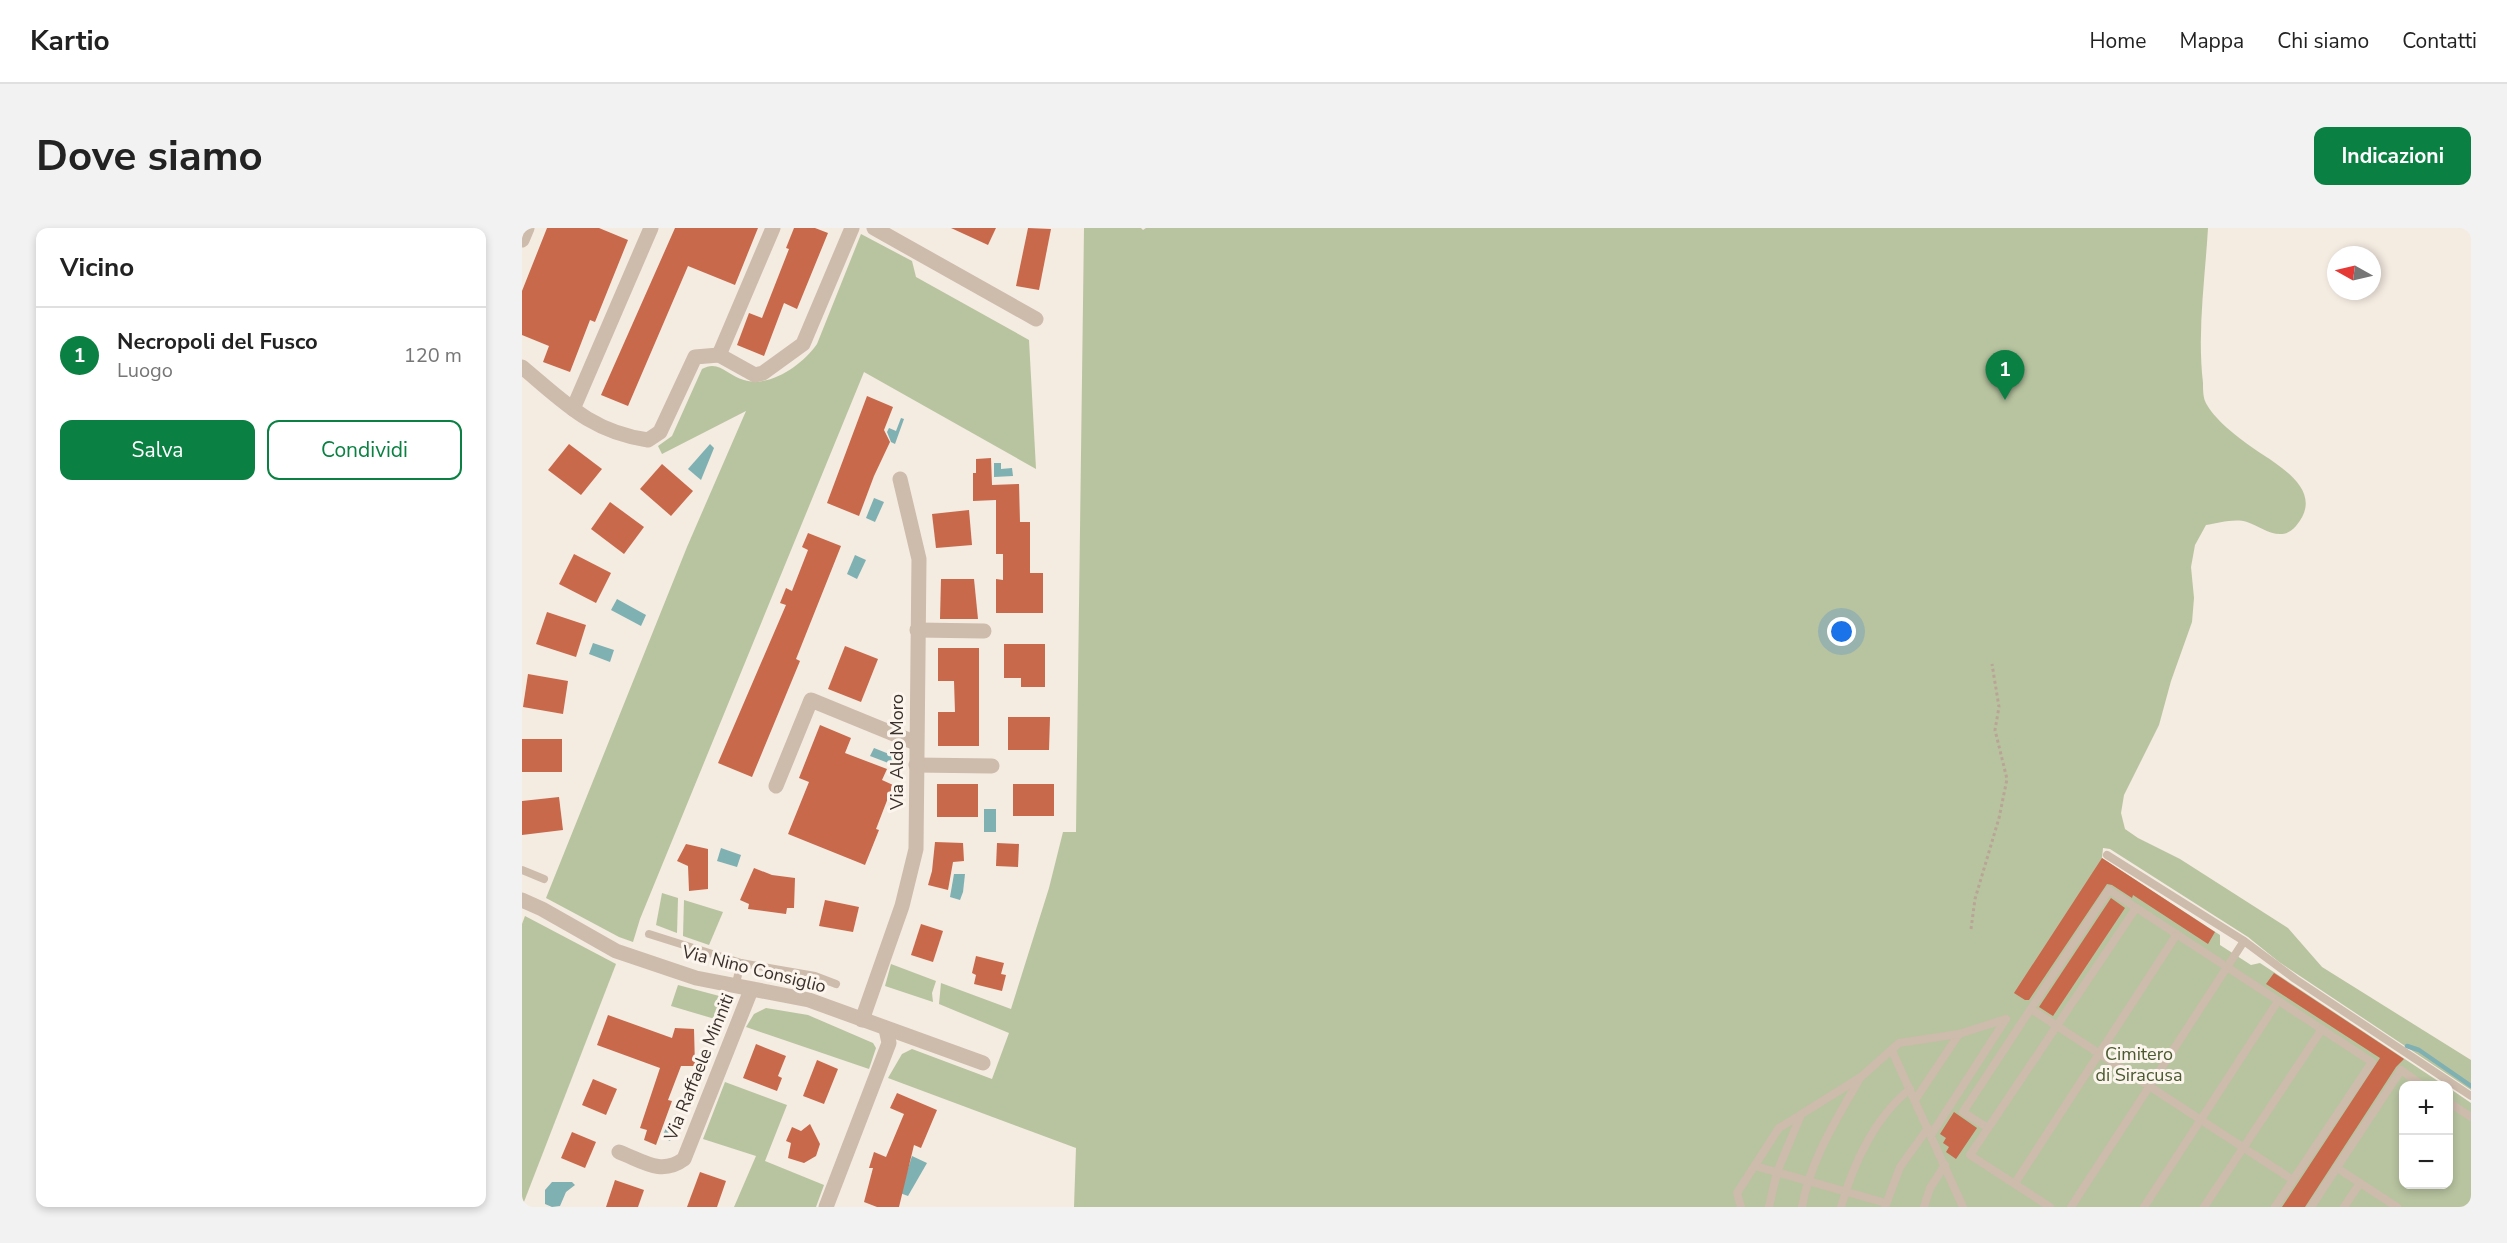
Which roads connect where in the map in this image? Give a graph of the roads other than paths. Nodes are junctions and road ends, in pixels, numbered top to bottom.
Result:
1 (527, 228) edge
2 (651, 228) edge
3 (773, 228) edge
4 (852, 228) edge
5 (874, 228) edge
6 (522, 240) edge
7 (1036, 319) dead end
8 (719, 355) junction
9 (522, 367) edge
10 (573, 409) junction
11 (900, 478) dead end
12 (917, 630) junction
13 (984, 631) dead end
14 (916, 743) junction
15 (916, 765) junction
16 (992, 766) dead end
17 (776, 786) dead end
18 (2107, 855) dead end
19 (522, 870) edge
20 (544, 879) dead end
21 (522, 900) edge
22 (2136, 908) junction
23 (649, 934) dead end
24 (2177, 934) junction
25 (2244, 941) junction
26 (741, 963) junction
27 (2226, 967) junction
28 (836, 984) dead end
29 (735, 987) junction
30 (751, 990) junction
31 (2278, 1001) junction
32 (2031, 1009) junction
33 (862, 1020) junction
34 (2057, 1025) junction
35 (886, 1029) junction
36 (2322, 1029) junction
37 (1959, 1034) junction
38 (1892, 1051) junction
39 (2100, 1053) junction
40 (983, 1064) dead end
41 (1861, 1077) junction
42 (2416, 1081) edge
43 (2149, 1086) junction
44 (1910, 1089) junction
45 (2471, 1096) edge
46 (1915, 1100) junction
47 (2453, 1105) edge
48 (1801, 1114) junction
49 (2471, 1117) edge
50 (2201, 1119) junction
51 (1988, 1128) junction
52 (1929, 1131) junction
53 (2243, 1147) junction
54 (619, 1152) dead end
55 (1945, 1165) junction
56 (1755, 1166) junction
57 (2337, 1168) junction
58 (1777, 1172) junction
59 (2293, 1180) junction
60 (1808, 1181) junction
61 (2015, 1183) junction
62 (2360, 1183) junction
63 (1846, 1191) junction
64 (1885, 1205) edge
65 (826, 1207) edge
66 (1741, 1207) edge
67 (1769, 1207) edge
68 (1802, 1207) edge
69 (1842, 1207) edge
70 (1924, 1207) edge
71 (1963, 1207) edge
72 (2050, 1207) edge
73 (2071, 1207) edge
74 (2144, 1207) edge
75 (2204, 1207) edge
76 (2275, 1207) edge
77 (2312, 1207) edge
78 (2344, 1207) edge
79 (2397, 1207) edge

1 - 6 street
2 - 10 street
3 - 8 street
4 - 8 street
5 - 7 street
8 - 10 street
9 - 10 street
11 - 12 street, Via Aldo Moro
12 - 13 street
12 - 14 street, Via Aldo Moro
14 - 15 street, Via Aldo Moro
14 - 17 street
15 - 16 street
15 - 33 street, Via Aldo Moro
18 - 25 lane
19 - 20 lane
21 - 29 street, Via Nino Consiglio
22 - 24 lane
22 - 32 lane
22 - 34 lane
23 - 26 lane
24 - 27 lane
24 - 39 lane
25 - 27 lane
25 - 45 lane
26 - 28 lane
26 - 29 lane
27 - 31 lane
27 - 43 lane
29 - 30 street, Via Nino Consiglio
30 - 33 street, Via Nino Consiglio
30 - 54 street, Via Raffaele Minniti
31 - 36 lane
31 - 50 lane
32 - 34 lane
32 - 51 lane
33 - 35 street, Via Nino Consiglio
34 - 39 lane
34 - 51 lane
35 - 40 street, Via Nino Consiglio
35 - 65 street
36 - 53 lane
36 - 59 lane
37 - 38 lane
37 - 46 lane
37 - 52 lane
38 - 41 lane
38 - 44 lane
39 - 43 lane
39 - 61 lane
41 - 48 lane
41 - 60 lane
42 - 57 lane
43 - 50 lane
43 - 73 lane
44 - 46 lane
44 - 63 lane
46 - 52 lane
47 - 49 lane
48 - 56 lane
48 - 58 lane
50 - 53 lane
50 - 74 lane
51 - 61 lane
52 - 55 lane
52 - 64 lane
53 - 59 lane
53 - 75 lane
55 - 70 lane
55 - 71 lane
56 - 58 lane
56 - 66 lane
57 - 62 lane
57 - 77 lane
58 - 60 lane
58 - 67 lane
59 - 76 lane
60 - 63 lane
60 - 68 lane
61 - 72 lane
62 - 78 lane
62 - 79 lane
63 - 64 lane
63 - 69 lane

